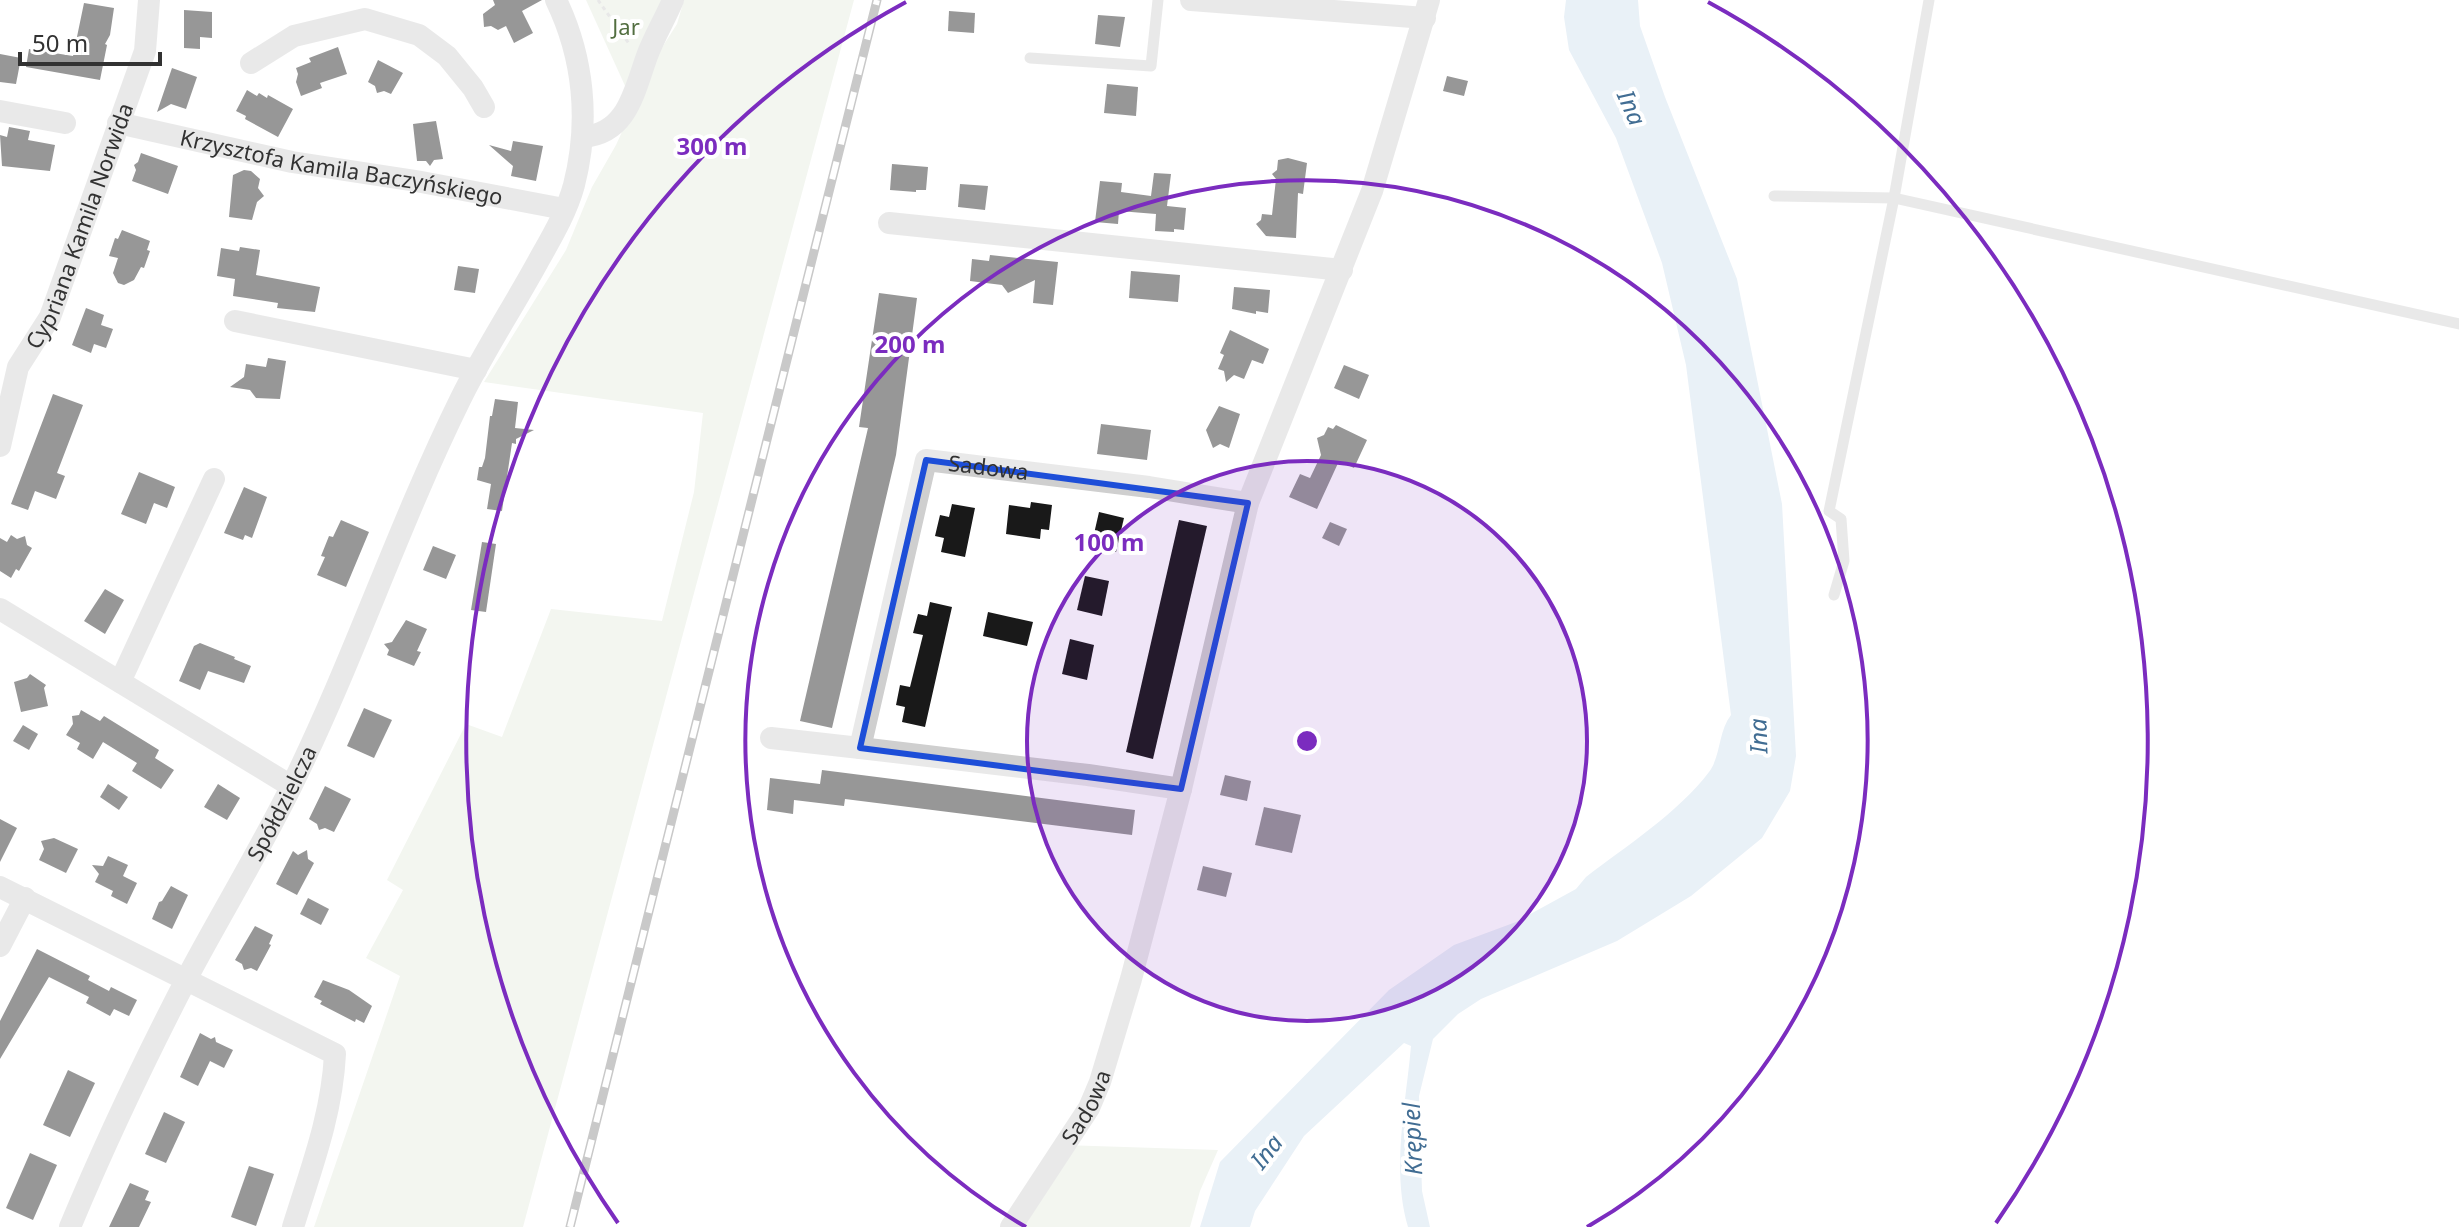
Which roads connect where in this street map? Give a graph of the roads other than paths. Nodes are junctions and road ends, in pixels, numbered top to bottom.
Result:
1 (149, 0) edge
2 (556, 0) edge
3 (673, 0) edge
4 (1158, 0) edge
5 (1191, 0) edge
6 (1929, 0) edge
7 (365, 9) edge
8 (1427, 9) edge
9 (1030, 58) dead end
10 (251, 63) dead end
11 (484, 107) dead end
12 (0, 111) edge
13 (65, 123) dead end
14 (118, 123) junction
15 (583, 137) junction
16 (1774, 196) dead end
17 (1894, 198) junction
18 (564, 209) junction
19 (889, 223) dead end
20 (1342, 270) junction
21 (235, 321) dead end
22 (2459, 324) edge
23 (476, 370) junction
24 (0, 446) edge
25 (214, 479) dead end
26 (1248, 503) junction
27 (1834, 595) dead end
28 (0, 609) edge
29 (120, 682) junction
30 (771, 738) dead end
31 (860, 748) junction
32 (291, 786) junction
33 (1181, 789) junction
34 (0, 887) edge
35 (25, 898) junction
36 (0, 946) edge
37 (187, 978) junction
38 (70, 1227) edge
39 (293, 1227) edge
40 (1011, 1227) edge

1 - 14 street, Cypriana Kamila Norwida
2 - 15 street, Spółdzielcza
3 - 15 street
4 - 9 lane
5 - 8 street
6 - 17 lane
7 - 10 street
7 - 11 street
8 - 20 street, Sadowa
12 - 13 street
14 - 18 street, Krzysztofa Kamila Baczyńskiego
14 - 24 street, Cypriana Kamila Norwida
15 - 18 street, Spółdzielcza
16 - 17 lane
17 - 22 lane
17 - 27 lane
18 - 23 street, Spółdzielcza
19 - 20 street
20 - 26 street, Sadowa
21 - 23 street
23 - 32 street, Spółdzielcza
25 - 29 street
26 - 31 street, Sadowa
26 - 33 street, Sadowa
28 - 29 street
29 - 32 street
30 - 31 street
31 - 33 street
32 - 37 street, Spółdzielcza
33 - 40 street, Sadowa
34 - 35 street
35 - 36 street
35 - 37 street
37 - 38 street, Spółdzielcza
37 - 39 street

